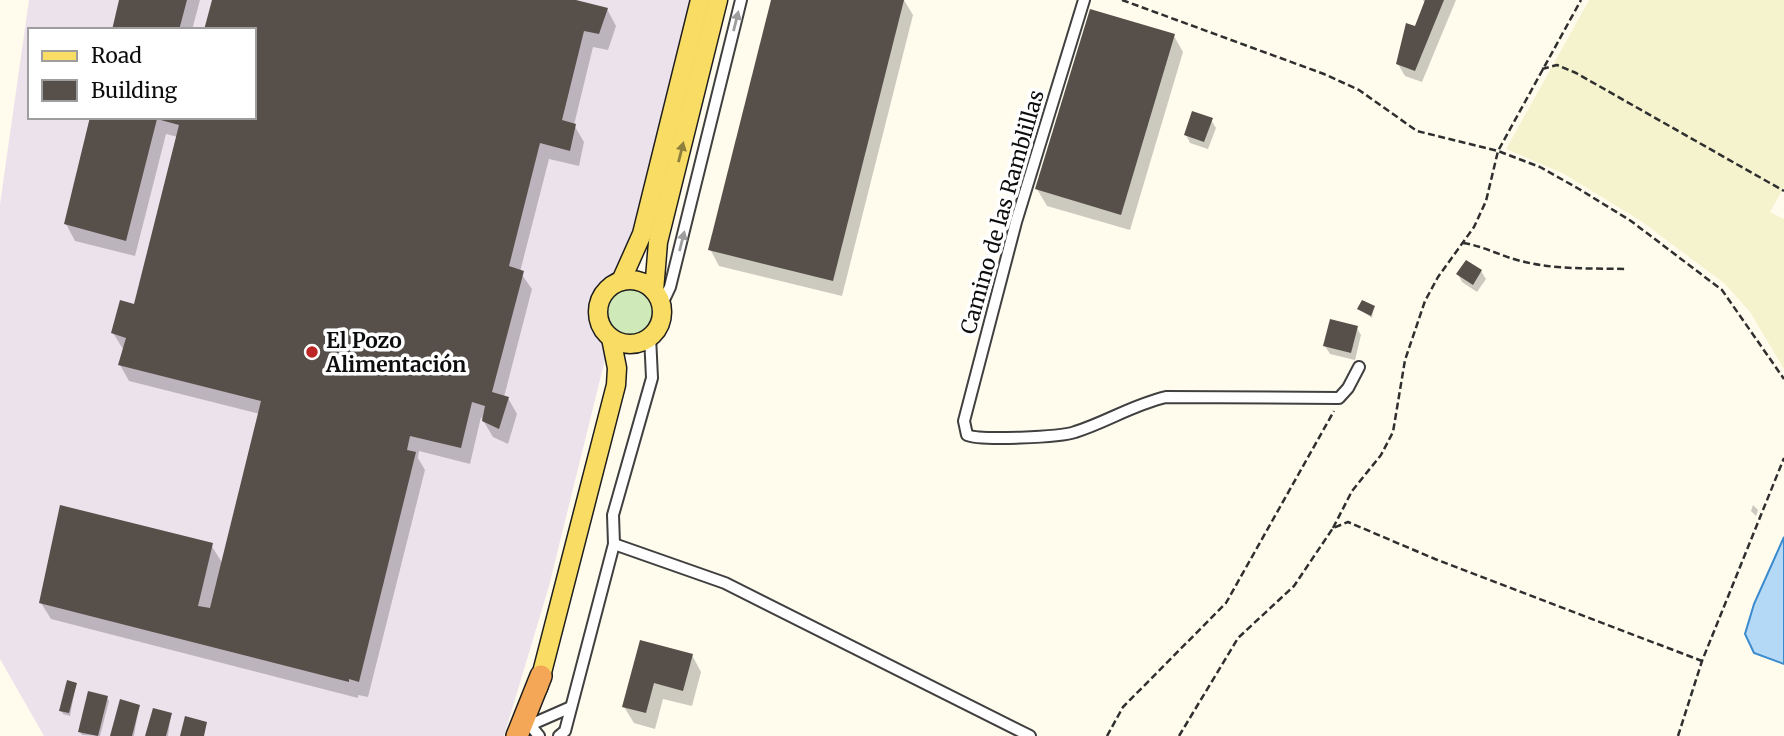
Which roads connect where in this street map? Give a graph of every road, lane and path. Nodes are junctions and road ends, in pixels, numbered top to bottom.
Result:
1 (700, 0) edge
2 (718, 0) edge
3 (741, 0) edge
4 (1084, 0) edge
5 (1122, 0) edge
6 (1581, 0) edge
7 (1542, 69) junction
8 (1498, 151) junction
9 (1784, 191) edge
10 (1463, 243) junction
11 (1625, 268) dead end
12 (621, 281) junction
13 (657, 298) junction
14 (611, 338) junction
15 (646, 339) junction
16 (1359, 367) dead end
17 (1784, 379) edge
18 (615, 386) junction
19 (1339, 398) junction
20 (1784, 458) edge
21 (1333, 528) junction
22 (614, 544) junction
23 (1702, 661) junction
24 (541, 676) joint
25 (571, 707) junction
26 (528, 733) edge
27 (559, 736) edge
28 (1030, 736) edge
29 (1107, 736) edge
30 (1179, 736) edge
31 (1678, 736) edge

1 - 12 main road
13 -> 2 main road
13 -> 3 street
4 - 19 street, Camino de las Ramblillas
5 - 8 path
6 - 7 path
7 - 8 path
7 - 9 path
8 - 10 path
8 - 17 path
10 - 11 path
10 - 21 path
12 - 13 main road
12 - 14 main road
13 - 15 main road
14 - 15 main road
14 - 18 main road
15 - 18 main road
15 - 22 street
16 - 19 street
18 - 24 main road
19 - 29 path
20 - 23 path
21 - 23 path
21 - 30 path
22 - 25 street
22 - 28 street
23 - 31 path
24 - 26 highway
25 - 26 street
25 - 27 street

